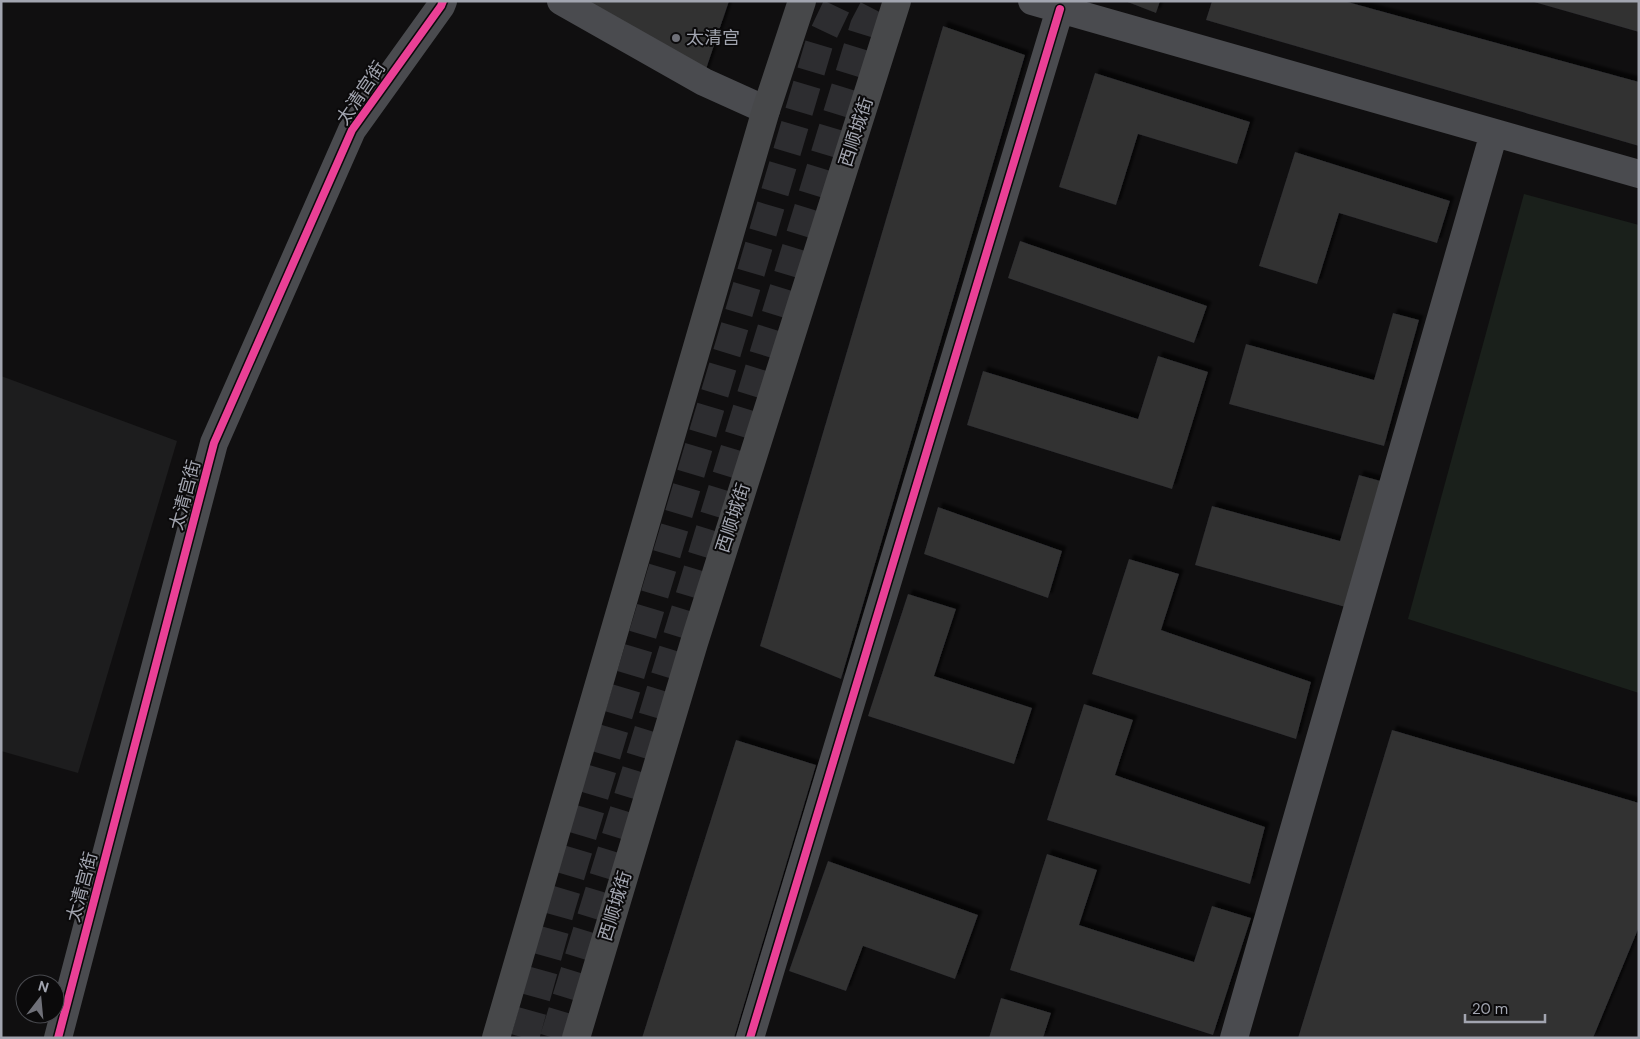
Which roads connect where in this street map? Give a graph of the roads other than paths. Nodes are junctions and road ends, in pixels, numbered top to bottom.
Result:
1 (443, 1) edge
2 (561, 1) edge
3 (802, 1) edge
4 (897, 1) edge
5 (1032, 1) edge
6 (1060, 9) junction
7 (766, 110) junction
8 (1494, 133) junction
9 (1639, 174) edge
10 (58, 1038) edge
11 (496, 1038) edge
12 (576, 1038) edge
13 (750, 1038) edge
14 (1234, 1038) edge

1 - 10 street, 太清宫街
2 - 7 street
3 - 7 main road
4 - 12 main road, 西顺城街
5 - 6 street
6 - 8 street
6 - 13 street
7 - 11 main road
8 - 9 street
8 - 14 street

